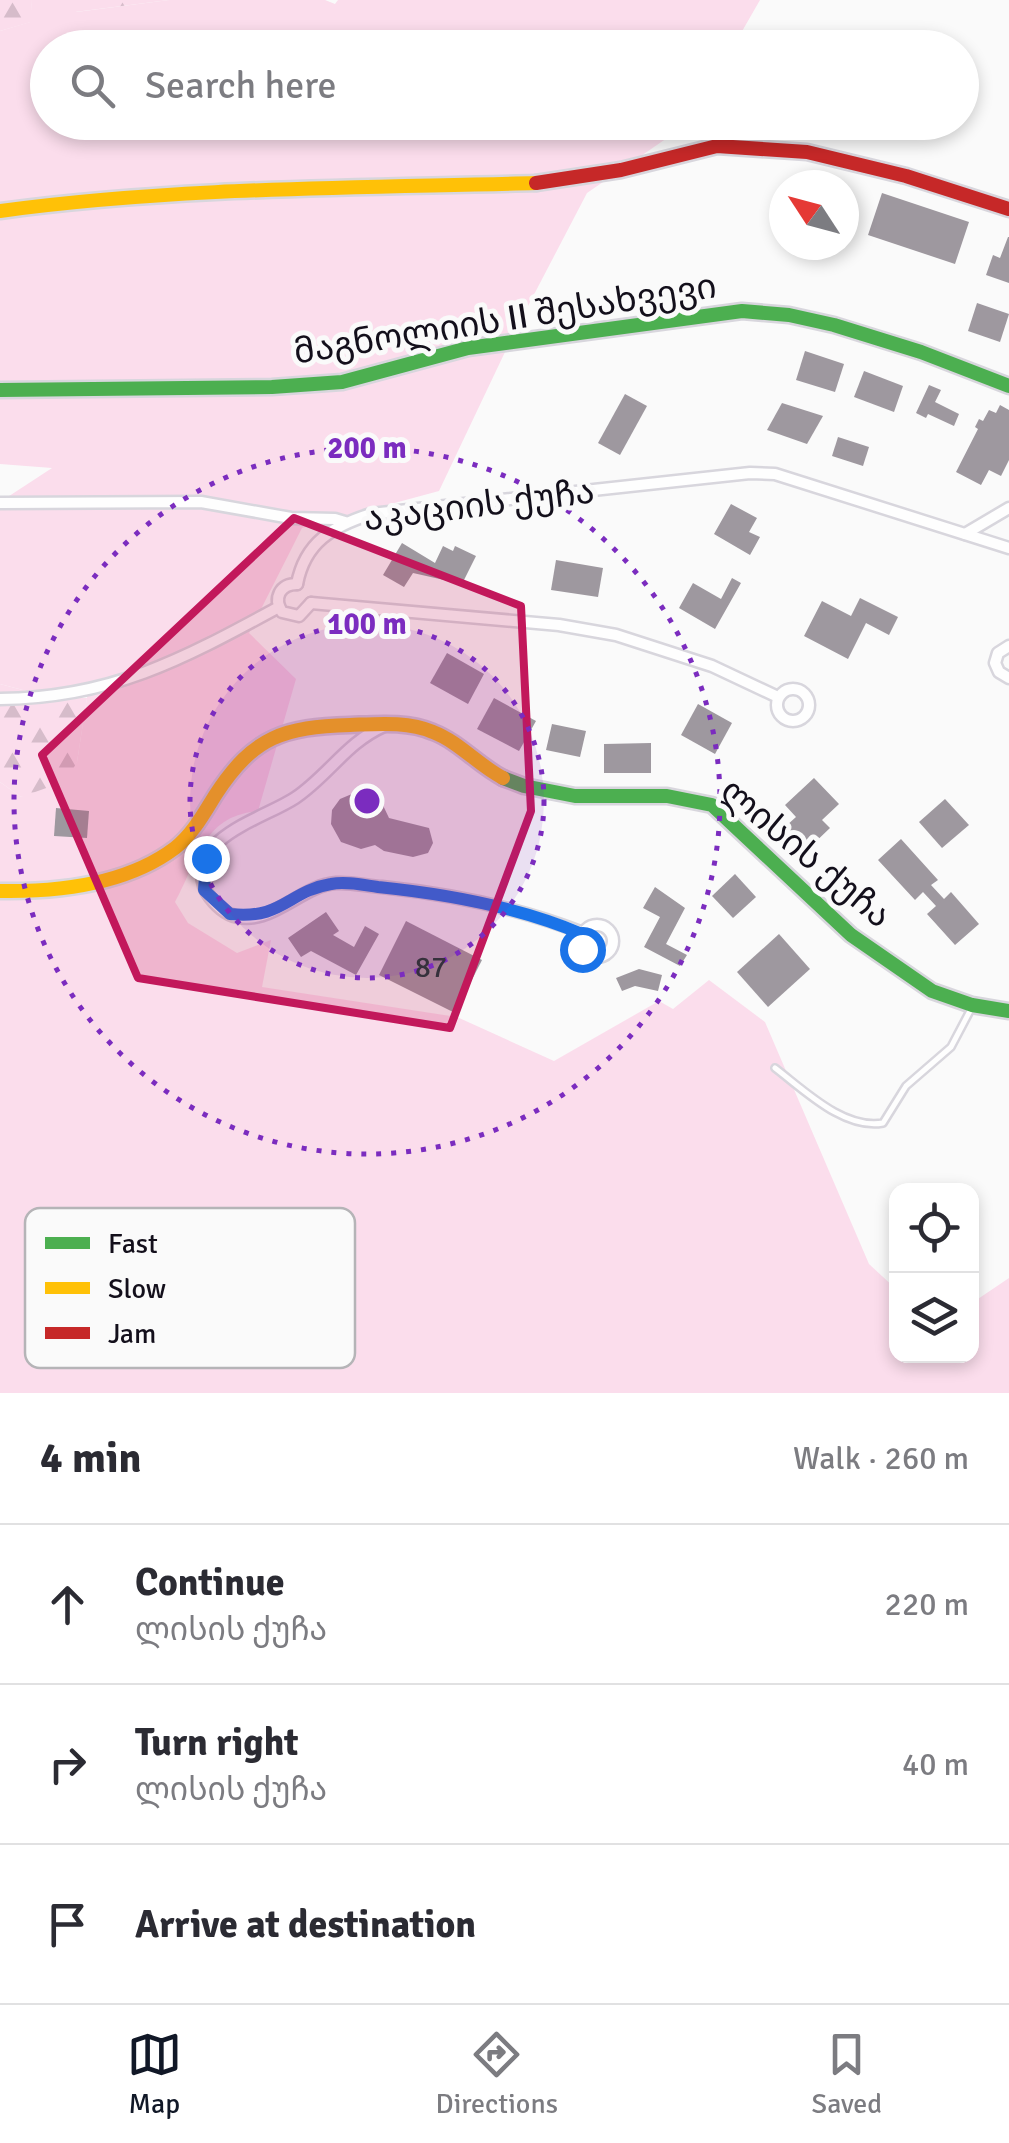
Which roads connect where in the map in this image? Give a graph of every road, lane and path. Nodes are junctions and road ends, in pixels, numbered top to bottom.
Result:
1 (1009, 210) edge
2 (0, 211) edge
3 (1009, 386) edge
4 (0, 390) edge
5 (0, 503) edge
6 (1009, 508) edge
7 (344, 522) junction
8 (966, 534) junction
9 (1009, 548) edge
10 (297, 584) junction
11 (311, 603) junction
12 (278, 607) junction
13 (1009, 646) edge
14 (1008, 680) edge
15 (778, 697) dead end
16 (0, 699) edge
17 (388, 725) junction
18 (0, 892) edge
19 (582, 934) dead end
20 (972, 1004) junction
21 (1009, 1011) edge
22 (774, 1068) dead end

1 - 2 street
3 - 4 street, მაგნოლიის II შესახვევი
5 - 7 street
6 - 8 street
7 - 8 street, აკაციის ქუჩა
7 - 10 street, აკაციის ქუჩა
8 - 9 street, აკაციის ქუჩა
10 - 11 street
10 - 12 street
11 - 12 street
11 - 15 street
12 - 16 street
13 - 14 street
17 - 18 street, ლისის ქუჩა
17 - 19 street
17 - 20 street, ლისის ქუჩა
20 - 21 street, ლისის ქუჩა
20 - 22 lane

